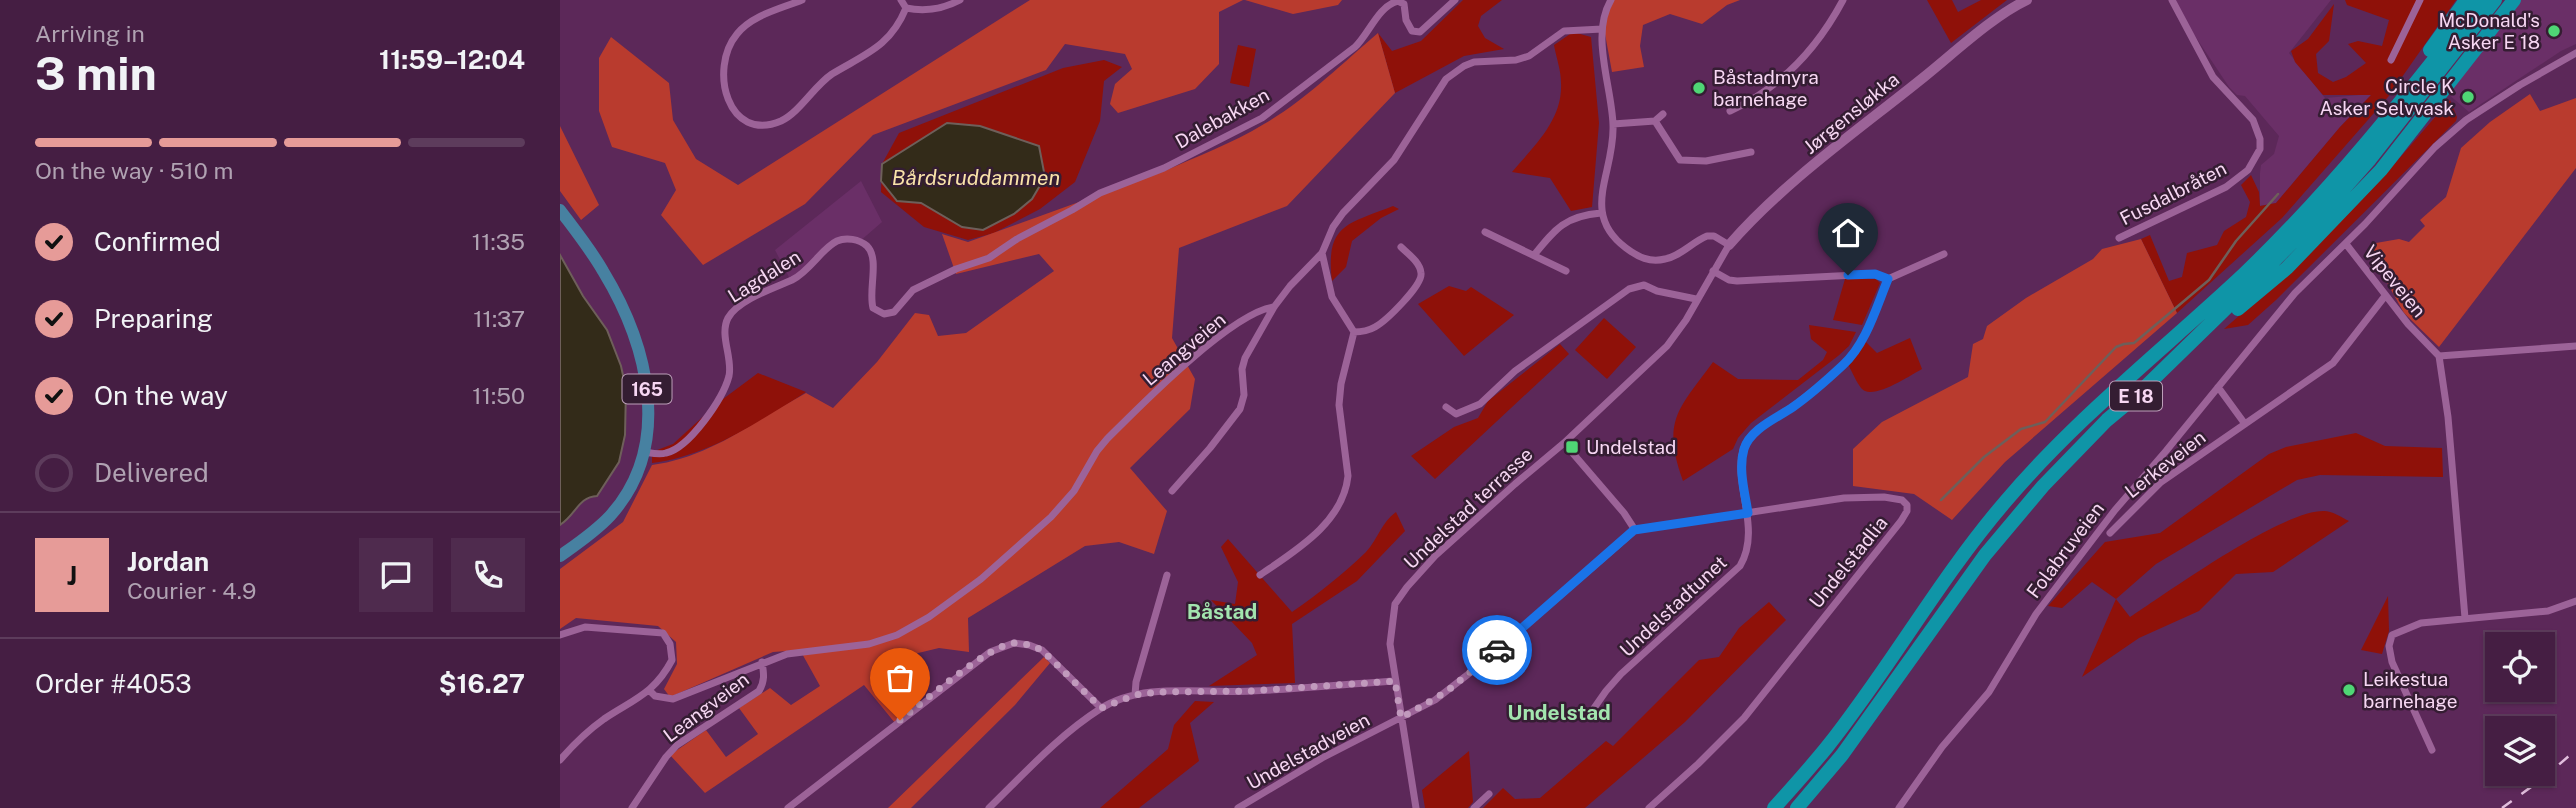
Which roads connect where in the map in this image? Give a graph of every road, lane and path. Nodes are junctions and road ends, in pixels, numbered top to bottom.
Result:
1 (802, 0) edge
2 (901, 0) edge
3 (960, 0) edge
4 (1455, 0) edge
5 (1611, 0) edge
6 (1843, 0) edge
7 (2027, 0) edge
8 (2172, 0) edge
9 (2420, 0) edge
10 (2466, 0) edge
11 (2481, 0) edge
12 (2495, 0) edge
13 (2514, 0) edge
14 (906, 8) junction
15 (1602, 29) junction
16 (2576, 53) edge
17 (2391, 60) dead end
18 (1730, 111) dead end
19 (1663, 114) dead end
20 (2388, 115) junction
21 (1655, 121) junction
22 (1613, 124) junction
23 (1751, 152) dead end
24 (560, 210) edge
25 (1601, 213) junction
26 (1485, 232) dead end
27 (2119, 238) dead end
28 (2346, 244) junction
29 (1729, 245) junction
30 (1401, 247) dead end
31 (1322, 253) junction
32 (1944, 254) dead end
33 (1534, 255) junction
34 (956, 269) joint
35 (1566, 271) dead end
36 (1713, 271) junction
37 (1888, 279) junction
38 (2385, 296) junction
39 (1696, 299) junction
40 (1274, 307) junction
41 (1354, 332) junction
42 (2576, 346) edge
43 (2439, 356) junction
44 (2218, 387) junction
45 (2137, 395) junction
46 (1446, 407) dead end
47 (2245, 424) junction
48 (1564, 443) junction
49 (645, 452) junction
50 (1172, 491) dead end
51 (1748, 513) junction
52 (1634, 530) junction
53 (2110, 533) dead end
54 (560, 556) edge
55 (1167, 575) dead end
56 (1260, 575) dead end
57 (2576, 601) edge
58 (2465, 618) junction
59 (560, 635) edge
60 (762, 662) junction
61 (1395, 681) junction
62 (650, 691) junction
63 (1135, 695) junction
64 (1101, 708) junction
65 (1592, 711) dead end
66 (1401, 718) junction
67 (2432, 750) dead end
68 (560, 760) edge
69 (1489, 794) dead end
70 (632, 808) edge
71 (788, 808) edge
72 (989, 808) edge
73 (1238, 808) edge
74 (1416, 808) edge
75 (1474, 808) edge
76 (1649, 808) edge
77 (1774, 808) edge
78 (1797, 808) edge
79 (1899, 808) edge

1 - 14 street
2 - 14 street
3 - 14 street
4 - 34 street, Dalebakken
5 - 15 street
6 - 18 street
7 - 29 street, Jørgensløkka
8 - 27 street, Fusdalbråten
9 - 17 street
10 - 20 highway, E 18
11 - 20 highway, E 18
12 - 45 highway, E 18
13 - 45 highway, E 18
15 - 22 street
15 - 31 street, Leangveien
16 - 28 street, Vipeveien
19 - 21 street
20 - 77 highway, E 18
21 - 22 street
21 - 23 street
22 - 25 street
24 - 49 main road, 165
25 - 29 street
25 - 33 street
26 - 33 street
28 - 38 street, Vipeveien
28 - 44 street, Folabruveien
29 - 36 street, Jørgensløkka
30 - 41 street
31 - 40 street, Leangveien
31 - 41 street
32 - 37 street
33 - 35 street
34 - 49 street, Lagdalen
36 - 37 street
36 - 39 street, Jørgensløkka
37 - 51 street
38 - 43 street, Vipeveien
38 - 47 street, Lerkeveien
39 - 46 street
39 - 48 street, Jørgensløkka
40 - 50 street
40 - 60 street, Leangveien
41 - 56 street
42 - 43 street
43 - 58 street
44 - 47 street
44 - 79 street, Folabruveien
45 - 78 highway, E 18
47 - 53 street, Lerkeveien
48 - 52 street
48 - 61 street, Undelstad terrasse
49 - 54 main road, 165
51 - 52 street, Undelstadlia
51 - 65 street, Undelstadtunet
51 - 76 street, Undelstadlia
52 - 66 street, Undelstadveien
55 - 63 street
57 - 58 street
58 - 67 street
59 - 62 street
60 - 62 street, Leangveien
60 - 70 street, Leangveien
61 - 63 street
61 - 66 street, Undelstad terrasse
62 - 68 street
63 - 64 street
64 - 71 street
64 - 72 street
66 - 73 street, Undelstadveien
66 - 74 street, Undelstad terrasse
69 - 75 street

